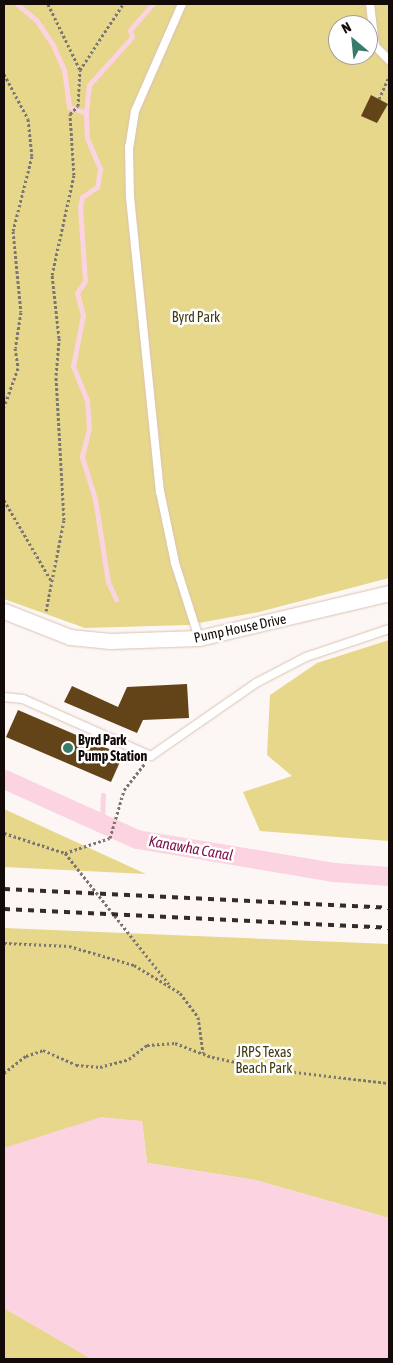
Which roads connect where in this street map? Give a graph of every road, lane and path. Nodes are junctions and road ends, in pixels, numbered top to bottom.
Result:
1 (48, 4) edge
2 (123, 4) edge
3 (182, 4) edge
4 (370, 4) edge
5 (389, 60) edge
6 (80, 70) junction
7 (4, 74) edge
8 (389, 77) edge
9 (379, 99) dead end
10 (4, 407) edge
11 (4, 500) edge
12 (52, 582) junction
13 (389, 593) edge
14 (4, 611) edge
15 (42, 628) junction
16 (389, 630) edge
17 (199, 638) junction
18 (4, 697) edge
19 (150, 756) junction
20 (4, 833) edge
21 (65, 853) junction
22 (4, 944) edge
23 (171, 987) junction
24 (203, 1053) junction
25 (4, 1073) edge
26 (389, 1083) edge

1 - 6 path
2 - 6 path
3 - 17 lane
4 - 5 lane
6 - 12 path
7 - 10 path
8 - 9 path
11 - 12 path
12 - 15 path
13 - 17 street, Pump House Drive
14 - 15 street, Pump House Drive
15 - 17 street, Pump House Drive
16 - 19 lane
18 - 19 lane
19 - 21 path
20 - 21 path
21 - 23 path
22 - 23 path
23 - 24 path
24 - 25 path
24 - 26 path

